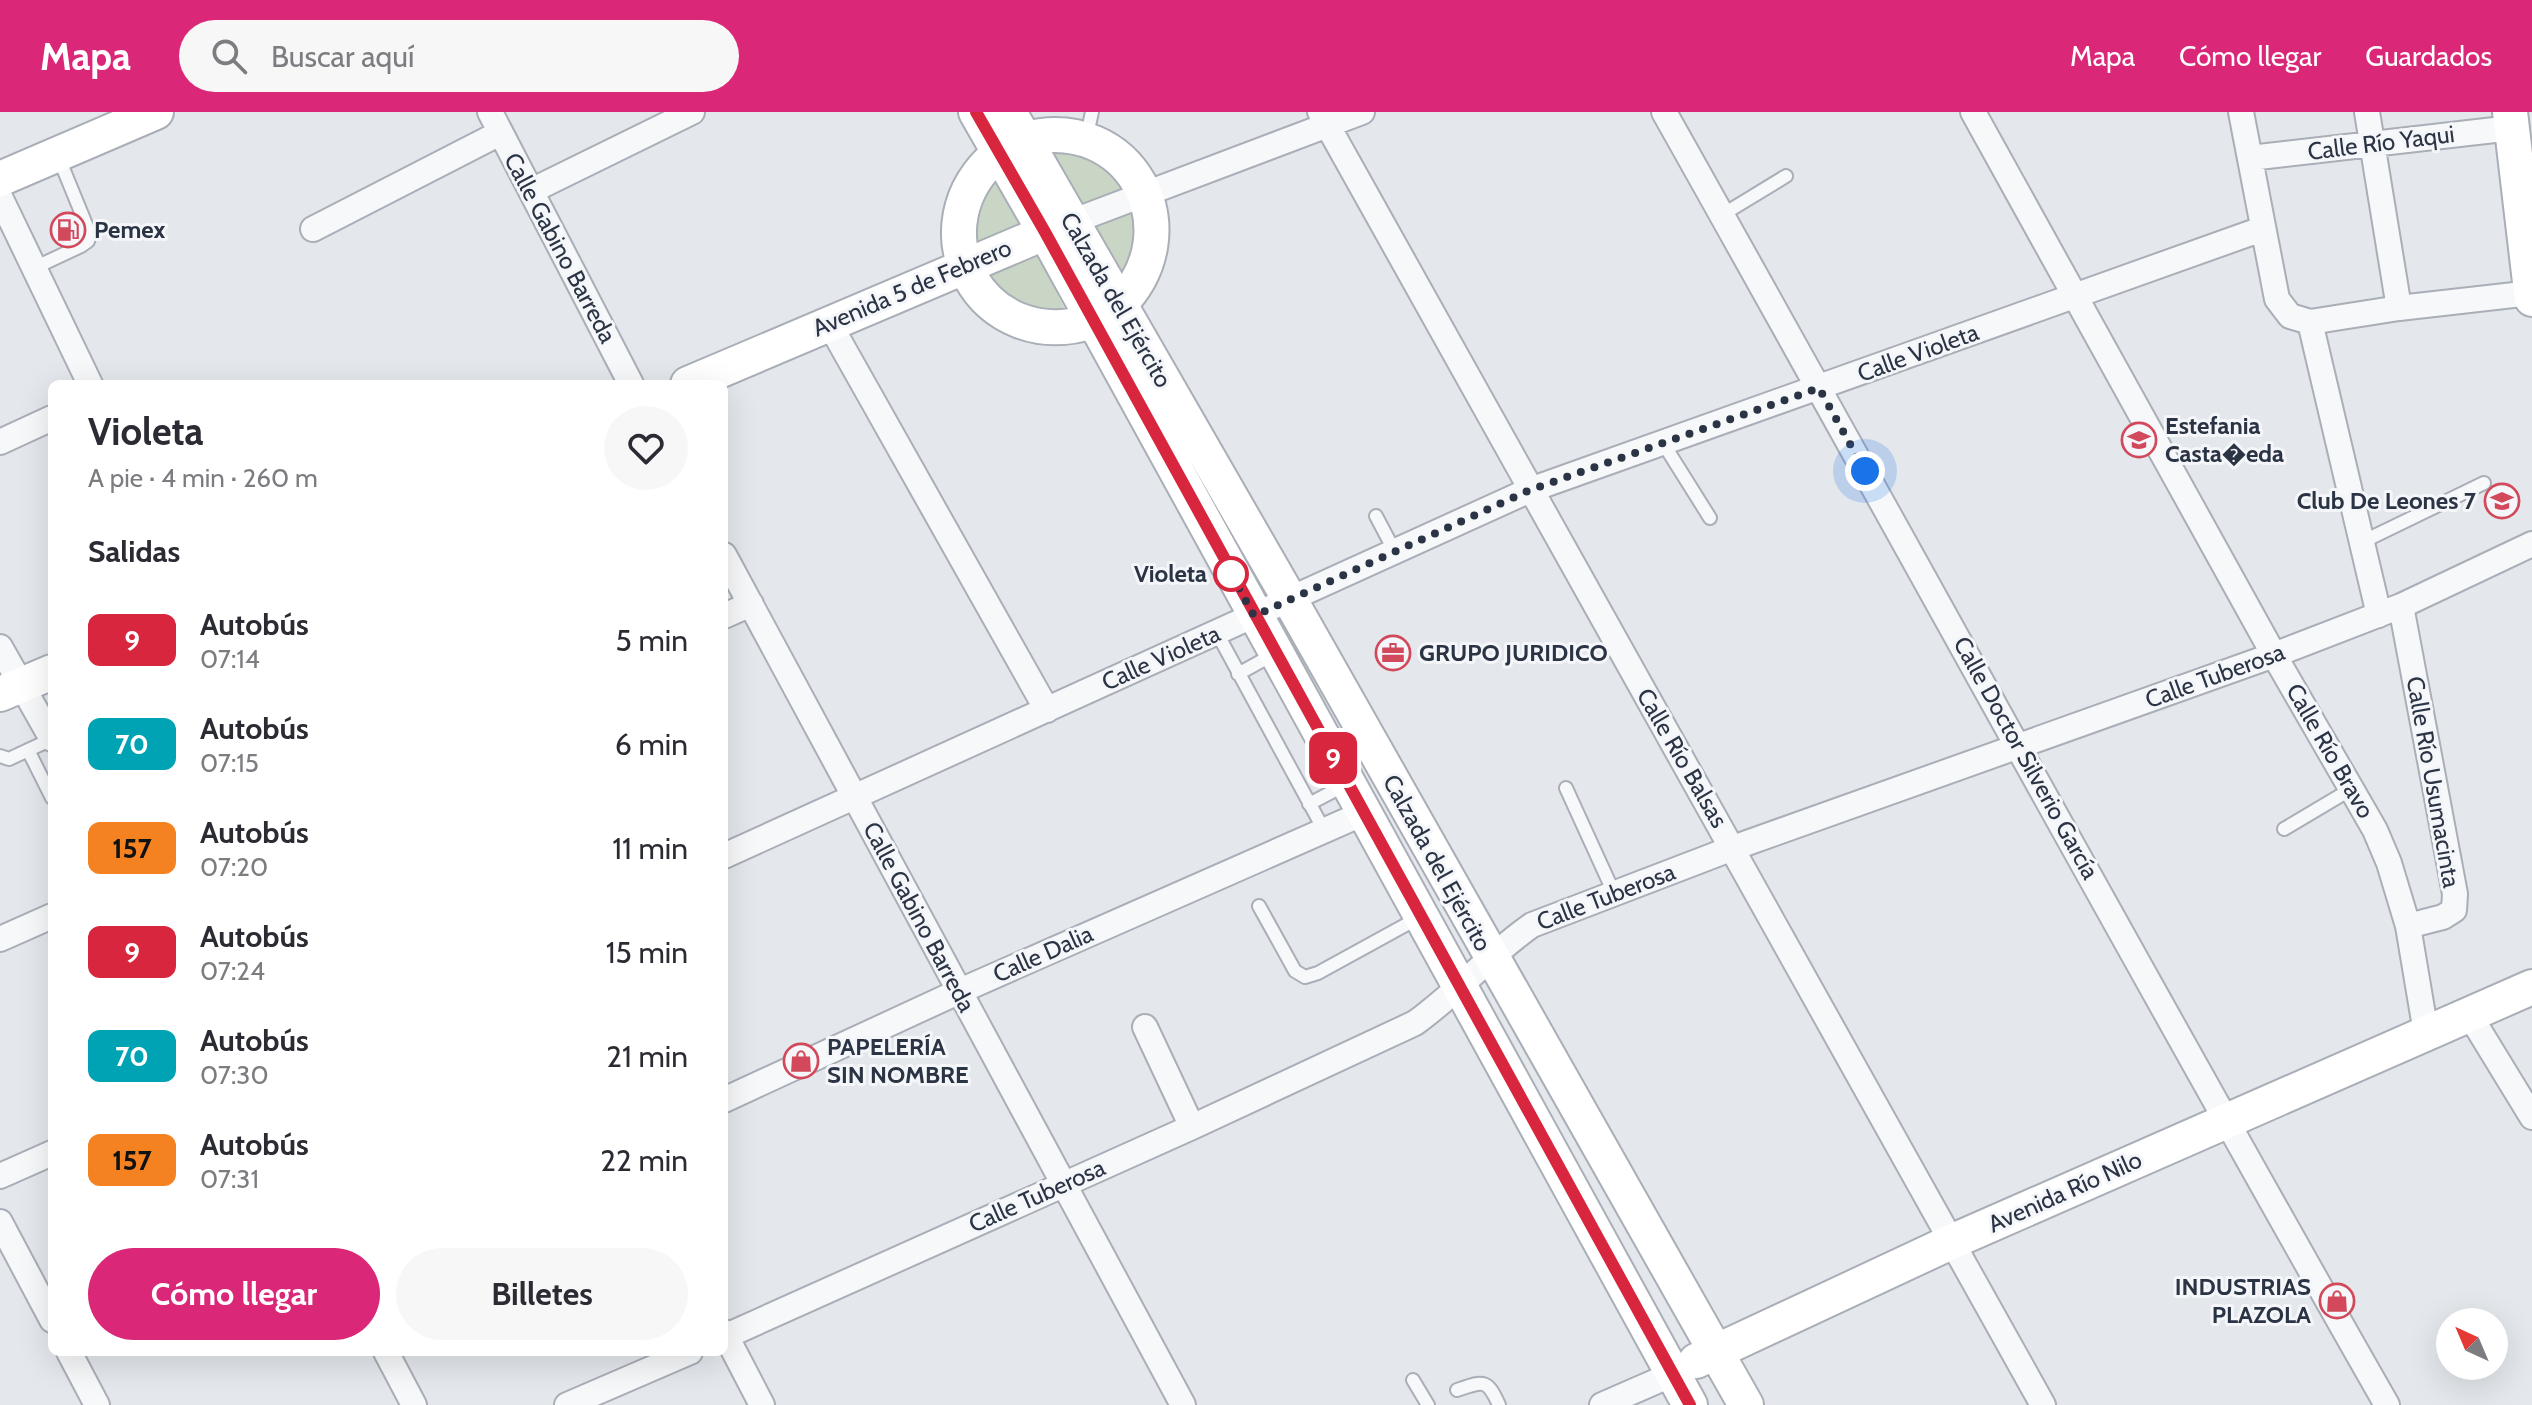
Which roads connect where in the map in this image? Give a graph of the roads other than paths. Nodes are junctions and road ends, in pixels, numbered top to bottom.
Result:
1 (156, 112) edge
2 (692, 112) edge
3 (976, 112) edge
4 (1362, 112) edge
5 (1664, 112) edge
6 (1973, 112) edge
7 (2241, 112) edge
8 (2367, 112) edge
9 (1324, 118) edge
10 (2511, 120) edge
11 (495, 123) edge
12 (1089, 126) edge
13 (1011, 135) edge
14 (2372, 144) junction
15 (57, 154) junction
16 (2250, 158) junction
17 (1786, 176) dead end
18 (0, 179) edge
19 (531, 191) junction
20 (1145, 194) junction
21 (0, 197) edge
22 (1722, 215) junction
23 (1058, 227) junction
24 (313, 229) dead end
25 (2262, 229) junction
26 (965, 266) junction
27 (34, 268) junction
28 (2532, 293) edge
29 (2077, 297) junction
30 (2532, 299) edge
31 (2399, 308) junction
32 (1106, 313) junction
33 (2310, 322) junction
34 (829, 323) junction
35 (88, 380) edge
36 (629, 380) edge
37 (697, 380) edge
38 (1819, 388) junction
39 (48, 420) edge
40 (0, 442) edge
41 (1663, 443) junction
42 (2484, 483) dead end
43 (1530, 490) junction
44 (1376, 516) dead end
45 (1710, 518) dead end
46 (2362, 542) junction
47 (2532, 544) edge
48 (1395, 552) junction
49 (728, 562) edge
50 (1290, 600) junction
51 (751, 604) junction
52 (2390, 611) junction
53 (728, 614) edge
54 (1254, 616) junction
55 (1217, 633) junction
56 (0, 647) edge
57 (1275, 654) junction
58 (2274, 655) junction
59 (1238, 674) junction
60 (24, 684) edge
61 (1047, 710) junction
62 (48, 731) edge
63 (48, 741) edge
64 (2020, 746) junction
65 (28, 750) junction
66 (0, 756) edge
67 (1566, 788) dead end
68 (2353, 788) junction
69 (48, 790) edge
70 (855, 798) junction
71 (1356, 798) junction
72 (1309, 804) junction
73 (2284, 829) dead end
74 (1324, 830) junction
75 (1733, 848) junction
76 (728, 854) edge
77 (1614, 893) junction
78 (1259, 906) dead end
79 (1420, 917) junction
80 (48, 918) edge
81 (2408, 926) junction
82 (0, 939) edge
83 (1490, 958) junction
84 (2532, 987) edge
85 (1459, 988) junction
86 (960, 991) junction
87 (2469, 1014) junction
88 (1145, 1027) dead end
89 (2426, 1033) junction
90 (728, 1098) edge
91 (2532, 1117) edge
92 (2225, 1121) junction
93 (1192, 1127) junction
94 (48, 1155) edge
95 (0, 1176) edge
96 (1064, 1184) junction
97 (0, 1222) edge
98 (1951, 1242) junction
99 (48, 1312) edge
100 (728, 1334) edge
101 (728, 1341) edge
102 (1716, 1351) junction
103 (71, 1356) edge
104 (388, 1356) edge
105 (681, 1356) edge
106 (1413, 1380) dead end
107 (1457, 1390) dead end
108 (1685, 1397) edge
109 (581, 1402) edge
110 (97, 1405) edge
111 (414, 1405) edge
112 (762, 1405) edge
113 (1183, 1405) edge
114 (1428, 1405) edge
115 (1499, 1405) edge
116 (1602, 1405) edge
117 (1746, 1405) edge
118 (2043, 1405) edge
119 (2387, 1405) edge

1 - 15 main road
2 - 19 street
3 - 13 main road, Calzada del Ejército
4 - 9 street, Avenida 5 de Febrero
5 - 22 street, Calle Doctor Silverio García
6 - 29 street, Calle Río Bravo
7 - 16 street
8 - 14 street
9 - 20 street, Avenida 5 de Febrero
9 - 43 street, Calle Río Balsas
10 - 14 street, Calle Río Yaqui
10 - 28 main road
11 - 19 street, Calle Gabino Barreda
11 - 24 street
12 - 13 main road
12 - 20 main road
13 - 23 main road, Calzada del Ejército
13 - 26 main road
14 - 16 street, Calle Río Yaqui
14 - 31 street
15 - 18 main road
15 - 27 lane
16 - 25 street
17 - 22 lane
19 - 36 street, Calle Gabino Barreda
20 - 23 street, Avenida 5 de Febrero
20 - 32 main road
21 - 27 street
22 - 38 street, Calle Doctor Silverio García
23 - 26 main road, Avenida 5 de Febrero
23 - 32 main road, Calzada del Ejército
25 - 29 street, Calle Violeta
25 - 33 street
26 - 32 main road
26 - 34 main road, Avenida 5 de Febrero
27 - 35 street
28 - 30 main road
28 - 31 street
29 - 38 street, Calle Violeta
29 - 58 street, Calle Río Bravo
31 - 33 street
32 - 50 main road, Calzada del Ejército
32 - 54 main road, Calzada del Ejército
33 - 46 street, Calle Río Usumacinta
34 - 37 main road, Avenida 5 de Febrero
34 - 61 street
38 - 41 street, Calle Violeta
38 - 64 street, Calle Doctor Silverio García
39 - 40 street
41 - 43 street, Calle Violeta
41 - 45 lane
42 - 46 lane
43 - 48 street, Calle Violeta
43 - 75 street, Calle Río Balsas
44 - 48 lane
46 - 52 street, Calle Río Usumacinta
47 - 52 street, Calle Tuberosa
48 - 50 street, Calle Violeta
49 - 51 street, Calle Gabino Barreda
50 - 54 street, Calle Violeta
50 - 83 main road, Calzada del Ejército
51 - 53 street
51 - 70 street, Calle Gabino Barreda
52 - 58 street, Calle Tuberosa
52 - 81 street, Calle Río Usumacinta
54 - 55 street, Calle Violeta
54 - 57 main road, Calzada del Ejército
55 - 59 lane
55 - 61 street, Calle Violeta
56 - 60 street
57 - 59 lane
57 - 71 main road, Calzada del Ejército
58 - 64 street, Calle Tuberosa
58 - 68 street, Calle Río Bravo
59 - 72 lane
60 - 62 street
61 - 70 street, Calle Violeta
63 - 65 lane
64 - 75 street, Calle Tuberosa
64 - 92 street, Calle Doctor Silverio García
65 - 66 lane
65 - 69 lane
67 - 77 lane
68 - 73 lane
68 - 81 street, Calle Río Bravo
70 - 76 street, Calle Violeta
70 - 86 street, Calle Gabino Barreda
71 - 72 lane
71 - 74 street, Calle Dalia
71 - 79 main road, Calzada del Ejército
72 - 74 lane
74 - 86 street, Calle Dalia
75 - 77 street, Calle Tuberosa
75 - 98 street, Calle Río Balsas
77 - 83 street, Calle Tuberosa
78 - 79 lane
79 - 85 main road, Calzada del Ejército
80 - 82 street
81 - 89 street, Calle Río Bravo
83 - 85 street, Calle Tuberosa
83 - 102 main road, Calzada del Ejército
84 - 87 main road, Avenida Río Nilo
85 - 93 street, Calle Tuberosa
85 - 108 main road, Calzada del Ejército
86 - 90 street, Calle Dalia
86 - 96 street, Calle Gabino Barreda
87 - 89 main road, Avenida Río Nilo
87 - 91 street
88 - 93 street
89 - 92 main road, Avenida Río Nilo
92 - 98 main road, Avenida Río Nilo
92 - 119 street, Calle Doctor Silverio García
93 - 96 street, Calle Tuberosa
94 - 95 street
96 - 100 street, Calle Tuberosa
96 - 113 street, Calle Gabino Barreda
97 - 99 street
98 - 102 main road, Avenida Río Nilo
98 - 118 street, Calle Río Balsas
101 - 112 street
102 - 108 main road, Avenida Río Nilo
102 - 117 main road, Calzada del Ejército
103 - 110 street
104 - 111 street
105 - 109 street
106 - 114 lane
107 - 115 lane
108 - 116 street, Avenida Río Nilo

